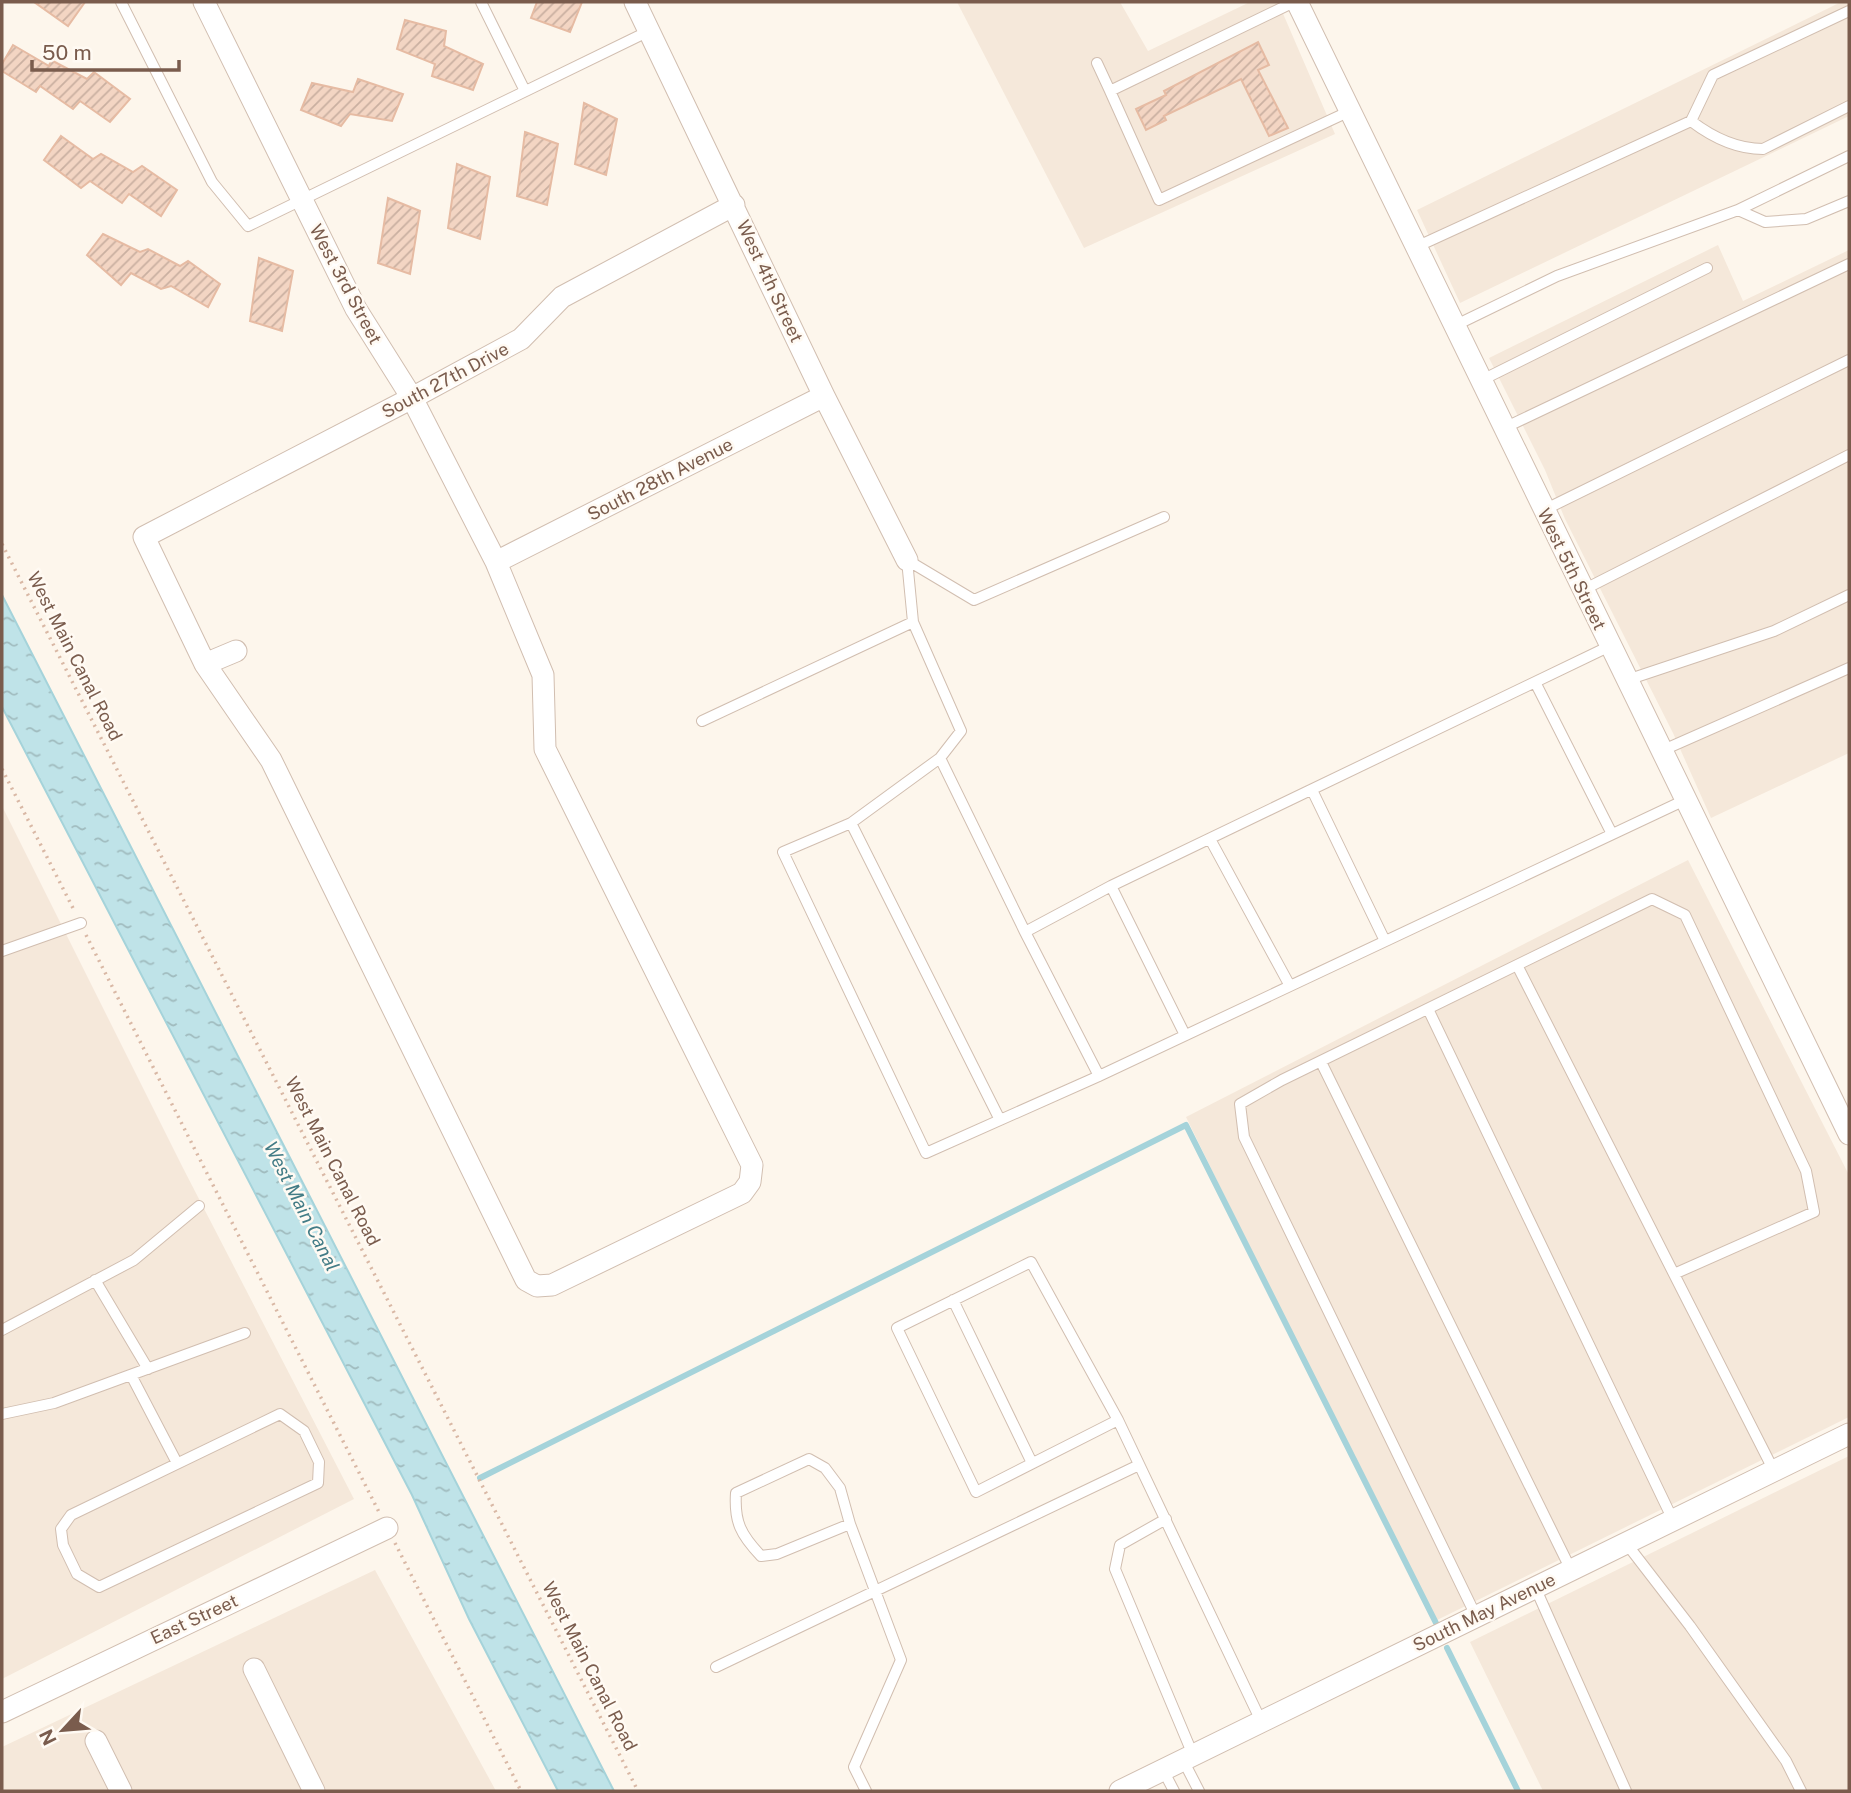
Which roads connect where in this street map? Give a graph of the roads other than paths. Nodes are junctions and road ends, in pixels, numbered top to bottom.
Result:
1 (121, 2) edge
2 (204, 2) edge
3 (481, 2) edge
4 (635, 2) edge
5 (1296, 2) edge
6 (1849, 11) edge
7 (649, 31) junction
8 (1097, 63) dead end
9 (525, 91) junction
10 (1110, 92) junction
11 (1849, 106) edge
12 (1350, 111) junction
13 (1691, 121) junction
14 (1849, 156) edge
15 (302, 200) junction
16 (1849, 201) edge
17 (734, 205) junction
18 (1738, 210) junction
19 (1416, 247) junction
20 (1849, 264) edge
21 (1707, 268) dead end
22 (1454, 326) junction
23 (1849, 360) edge
24 (1480, 381) junction
25 (824, 396) junction
26 (412, 398) junction
27 (1504, 428) junction
28 (1849, 455) edge
29 (1544, 510) junction
30 (1164, 517) dead end
31 (907, 560) junction
32 (496, 562) junction
33 (1583, 590) junction
34 (1849, 595) edge
35 (913, 622) junction
36 (1610, 646) junction
37 (236, 650) dead end
38 (205, 664) junction
39 (1849, 667) edge
40 (1627, 680) junction
41 (1535, 682) junction
42 (702, 721) dead end
43 (1661, 751) junction
44 (940, 758) junction
45 (1312, 790) junction
46 (1685, 800) junction
47 (851, 823) junction
48 (1612, 834) junction
49 (1210, 839) junction
50 (1111, 886) junction
51 (81, 923) road end
52 (1025, 932) junction
53 (1385, 941) junction
54 (2, 951) edge
55 (1517, 965) junction
56 (1290, 986) junction
57 (1428, 1009) junction
58 (1185, 1035) junction
59 (1321, 1062) junction
60 (1099, 1076) junction
61 (1000, 1119) junction
62 (1849, 1134) edge
63 (199, 1206) dead end
64 (1674, 1274) junction
65 (95, 1280) junction
66 (953, 1300) junction
67 (2, 1329) edge
68 (246, 1333) dead end
69 (148, 1368) junction
70 (131, 1375) junction
71 (2, 1414) edge
72 (1118, 1420) junction
73 (1849, 1434) edge
74 (177, 1463) junction
75 (1032, 1463) junction
76 (1139, 1465) junction
77 (1774, 1471) junction
78 (1166, 1519) junction
79 (1673, 1520) junction
80 (850, 1524) junction
81 (387, 1528) road end
82 (1626, 1543) junction
83 (1571, 1570) junction
84 (1535, 1587) junction
85 (876, 1591) junction
86 (1476, 1616) junction
87 (716, 1667) dead end
88 (254, 1669) dead end
89 (2, 1712) edge
90 (1261, 1721) junction
91 (96, 1741) dead end
92 (1188, 1758) junction
93 (1163, 1770) junction
94 (121, 1791) edge
95 (314, 1791) edge
96 (866, 1791) edge
97 (1120, 1791) edge
98 (1174, 1791) edge
99 (1199, 1791) edge
100 (1626, 1791) edge
101 (1801, 1791) edge

1 - 15 lane
2 - 15 street, West 3rd Street
3 - 9 lane
4 - 7 street, West 4th Street
5 - 10 lane
5 - 12 street, West 5th Street
6 - 13 lane
7 - 9 lane
7 - 17 street, West 4th Street
8 - 10 lane
9 - 15 lane
10 - 12 lane
11 - 13 lane
12 - 19 street, West 5th Street
13 - 19 lane
14 - 18 lane
15 - 26 street, West 3rd Street
16 - 18 lane
17 - 25 street, West 4th Street
17 - 26 street, South 27th Drive
18 - 22 lane
19 - 22 street, West 5th Street
20 - 27 lane
21 - 24 lane
22 - 24 street, West 5th Street
23 - 29 lane
24 - 27 street, West 5th Street
25 - 31 street, West 4th Street
25 - 32 street, South 28th Avenue
26 - 32 street, West 3rd Street
26 - 38 street, South 27th Drive
27 - 29 street, West 5th Street
28 - 33 lane
29 - 33 street, West 5th Street
30 - 31 lane
31 - 35 lane
32 - 38 street, West 3rd Street
33 - 36 street, West 5th Street
34 - 40 lane
35 - 42 lane
35 - 44 lane
36 - 40 street, West 5th Street
36 - 41 lane
37 - 38 street
39 - 43 lane
40 - 43 street, West 5th Street
41 - 45 lane
41 - 48 lane
43 - 46 street, West 5th Street
44 - 47 lane
44 - 52 lane
45 - 49 lane
45 - 53 lane
46 - 48 lane
46 - 62 street, West 5th Street
47 - 61 lane
47 - 61 lane
48 - 53 lane
49 - 50 lane
49 - 56 lane
50 - 52 lane
50 - 58 lane
51 - 54 lane
52 - 60 lane
53 - 56 lane
55 - 57 lane
55 - 64 lane
55 - 64 lane
56 - 58 lane
57 - 59 lane
57 - 79 lane
58 - 60 lane
59 - 83 lane
59 - 86 lane
60 - 61 lane
63 - 65 lane
64 - 77 lane
65 - 67 lane
65 - 69 lane
66 - 72 lane
66 - 75 lane
66 - 75 lane
68 - 69 lane
69 - 70 lane
70 - 71 lane
70 - 74 lane
72 - 75 lane
72 - 76 lane
73 - 77 street, South May Avenue
74 - 74 lane
76 - 78 lane
76 - 85 lane
77 - 79 street, South May Avenue
78 - 90 lane
78 - 92 lane
79 - 82 street, South May Avenue
80 - 80 lane
80 - 85 lane
81 - 89 street, East Street
82 - 83 street, South May Avenue
82 - 101 lane
83 - 84 street, South May Avenue
84 - 86 street, South May Avenue
84 - 100 lane
85 - 87 lane
85 - 96 lane
86 - 90 street, South May Avenue
88 - 95 street
90 - 92 street, South May Avenue
91 - 94 street
92 - 93 street, South May Avenue
92 - 99 lane
93 - 97 street, South May Avenue
93 - 98 lane

